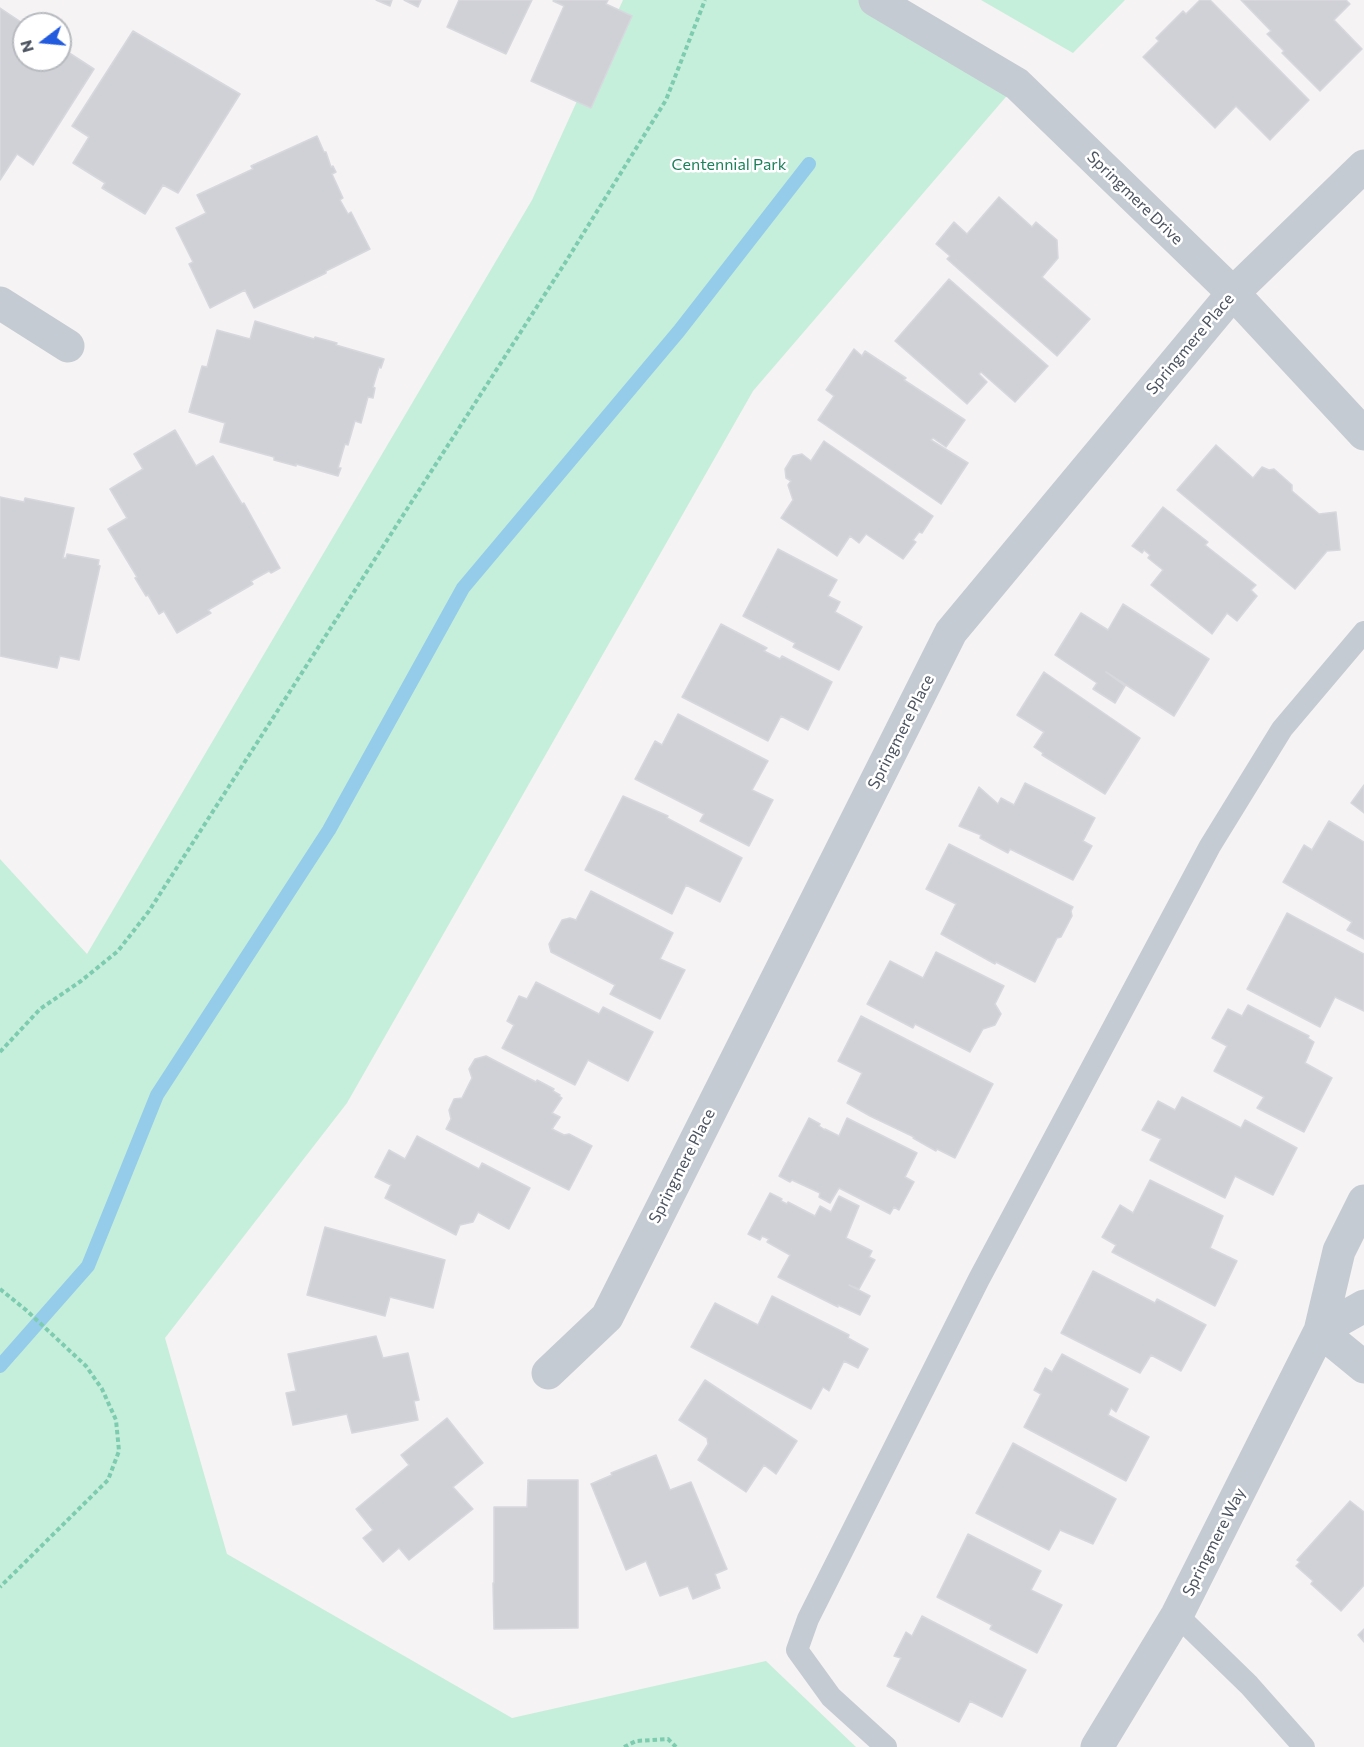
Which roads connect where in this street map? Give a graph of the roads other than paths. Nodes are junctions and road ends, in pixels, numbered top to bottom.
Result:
1 (875, 0) edge
2 (1364, 166) edge
3 (1233, 293) junction
4 (0, 303) edge
5 (68, 346) dead end
6 (1364, 434) edge
7 (1364, 632) edge
8 (1364, 1201) edge
9 (1364, 1306) edge
10 (1320, 1331) junction
11 (1364, 1367) edge
12 (549, 1373) dead end
13 (1177, 1615) junction
14 (886, 1747) edge
15 (1097, 1747) edge
16 (1304, 1747) edge

1 - 3 street, Springmere Drive
2 - 3 street, Springmere Place
3 - 6 street, Springmere Drive
3 - 12 street, Springmere Place
4 - 5 street
7 - 14 lane
8 - 10 street, Springmere Way
9 - 10 street
10 - 11 street
10 - 13 street, Springmere Way
13 - 15 street, Springmere Way
13 - 16 lane

